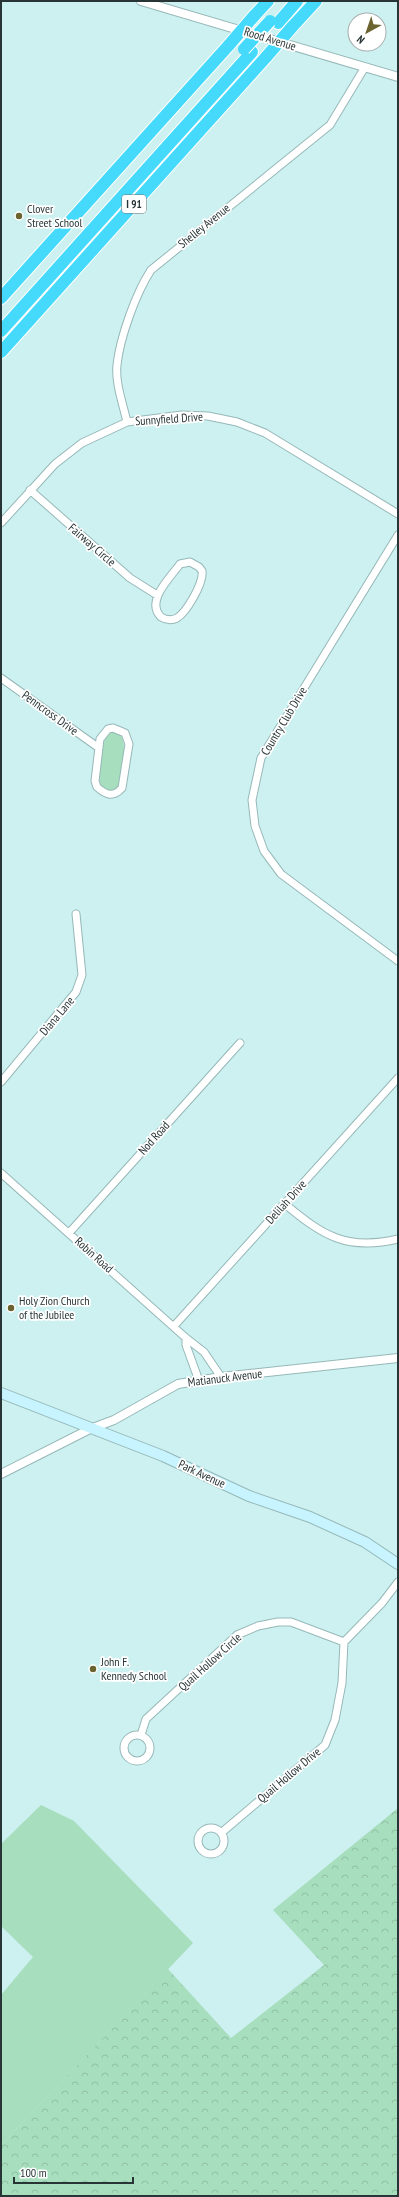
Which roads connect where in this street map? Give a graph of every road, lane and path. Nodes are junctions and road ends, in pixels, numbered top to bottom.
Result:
1 (141, 1) edge
2 (268, 1) edge
3 (287, 1) edge
4 (297, 1) edge
5 (316, 1) edge
6 (274, 22) junction
7 (248, 50) junction
8 (366, 67) junction
9 (398, 77) edge
10 (1, 298) edge
11 (1, 320) edge
12 (1, 331) edge
13 (1, 352) edge
14 (128, 422) junction
15 (30, 490) junction
16 (398, 514) edge
17 (1, 523) edge
18 (398, 536) edge
19 (157, 595) junction
20 (1, 678) edge
21 (99, 748) junction
22 (76, 914) dead end
23 (398, 961) edge
24 (240, 1043) dead end
25 (398, 1078) edge
26 (1, 1082) edge
27 (1, 1173) edge
28 (285, 1204) junction
29 (69, 1233) junction
30 (398, 1239) edge
31 (174, 1326) junction
32 (186, 1338) junction
33 (398, 1358) edge
34 (221, 1377) junction
35 (199, 1381) junction
36 (1, 1393) edge
37 (90, 1429) junction
38 (1, 1474) edge
39 (398, 1564) edge
40 (398, 1582) edge
41 (344, 1642) junction
42 (141, 1735) dead end
43 (222, 1833) dead end

1 - 8 street, Rood Avenue
2 - 10 highway, bridge
3 - 6 highway
4 - 6 highway
5 - 13 highway, I 91, bridge
6 - 7 highway
7 - 11 highway
7 - 12 highway
8 - 9 street, Rood Avenue
8 - 14 street, Shelley Avenue
14 - 15 street, Sunnyfield Drive
14 - 16 street, Sunnyfield Drive
15 - 17 street, Sunnyfield Drive
15 - 19 street, Fairway Circle
18 - 23 street, Country Club Drive
19 - 19 street
20 - 21 street, Penncross Drive
21 - 21 street
22 - 26 street, Diana Lane
24 - 29 street, Nod Road
25 - 28 street, Delilah Drive
27 - 29 street, Robin Road
28 - 30 street
28 - 31 street, Delilah Drive
29 - 31 street, Robin Road
31 - 32 street, Robin Road
32 - 34 street, Robin Road
32 - 35 street
33 - 34 street, Matianuck Avenue
34 - 35 street, Matianuck Avenue
35 - 37 street, Matianuck Avenue
36 - 37 main road, Park Avenue
37 - 38 street, Matianuck Avenue
37 - 39 main road, Park Avenue
40 - 41 street
41 - 42 street, Quail Hollow Circle
41 - 43 street, Quail Hollow Drive

